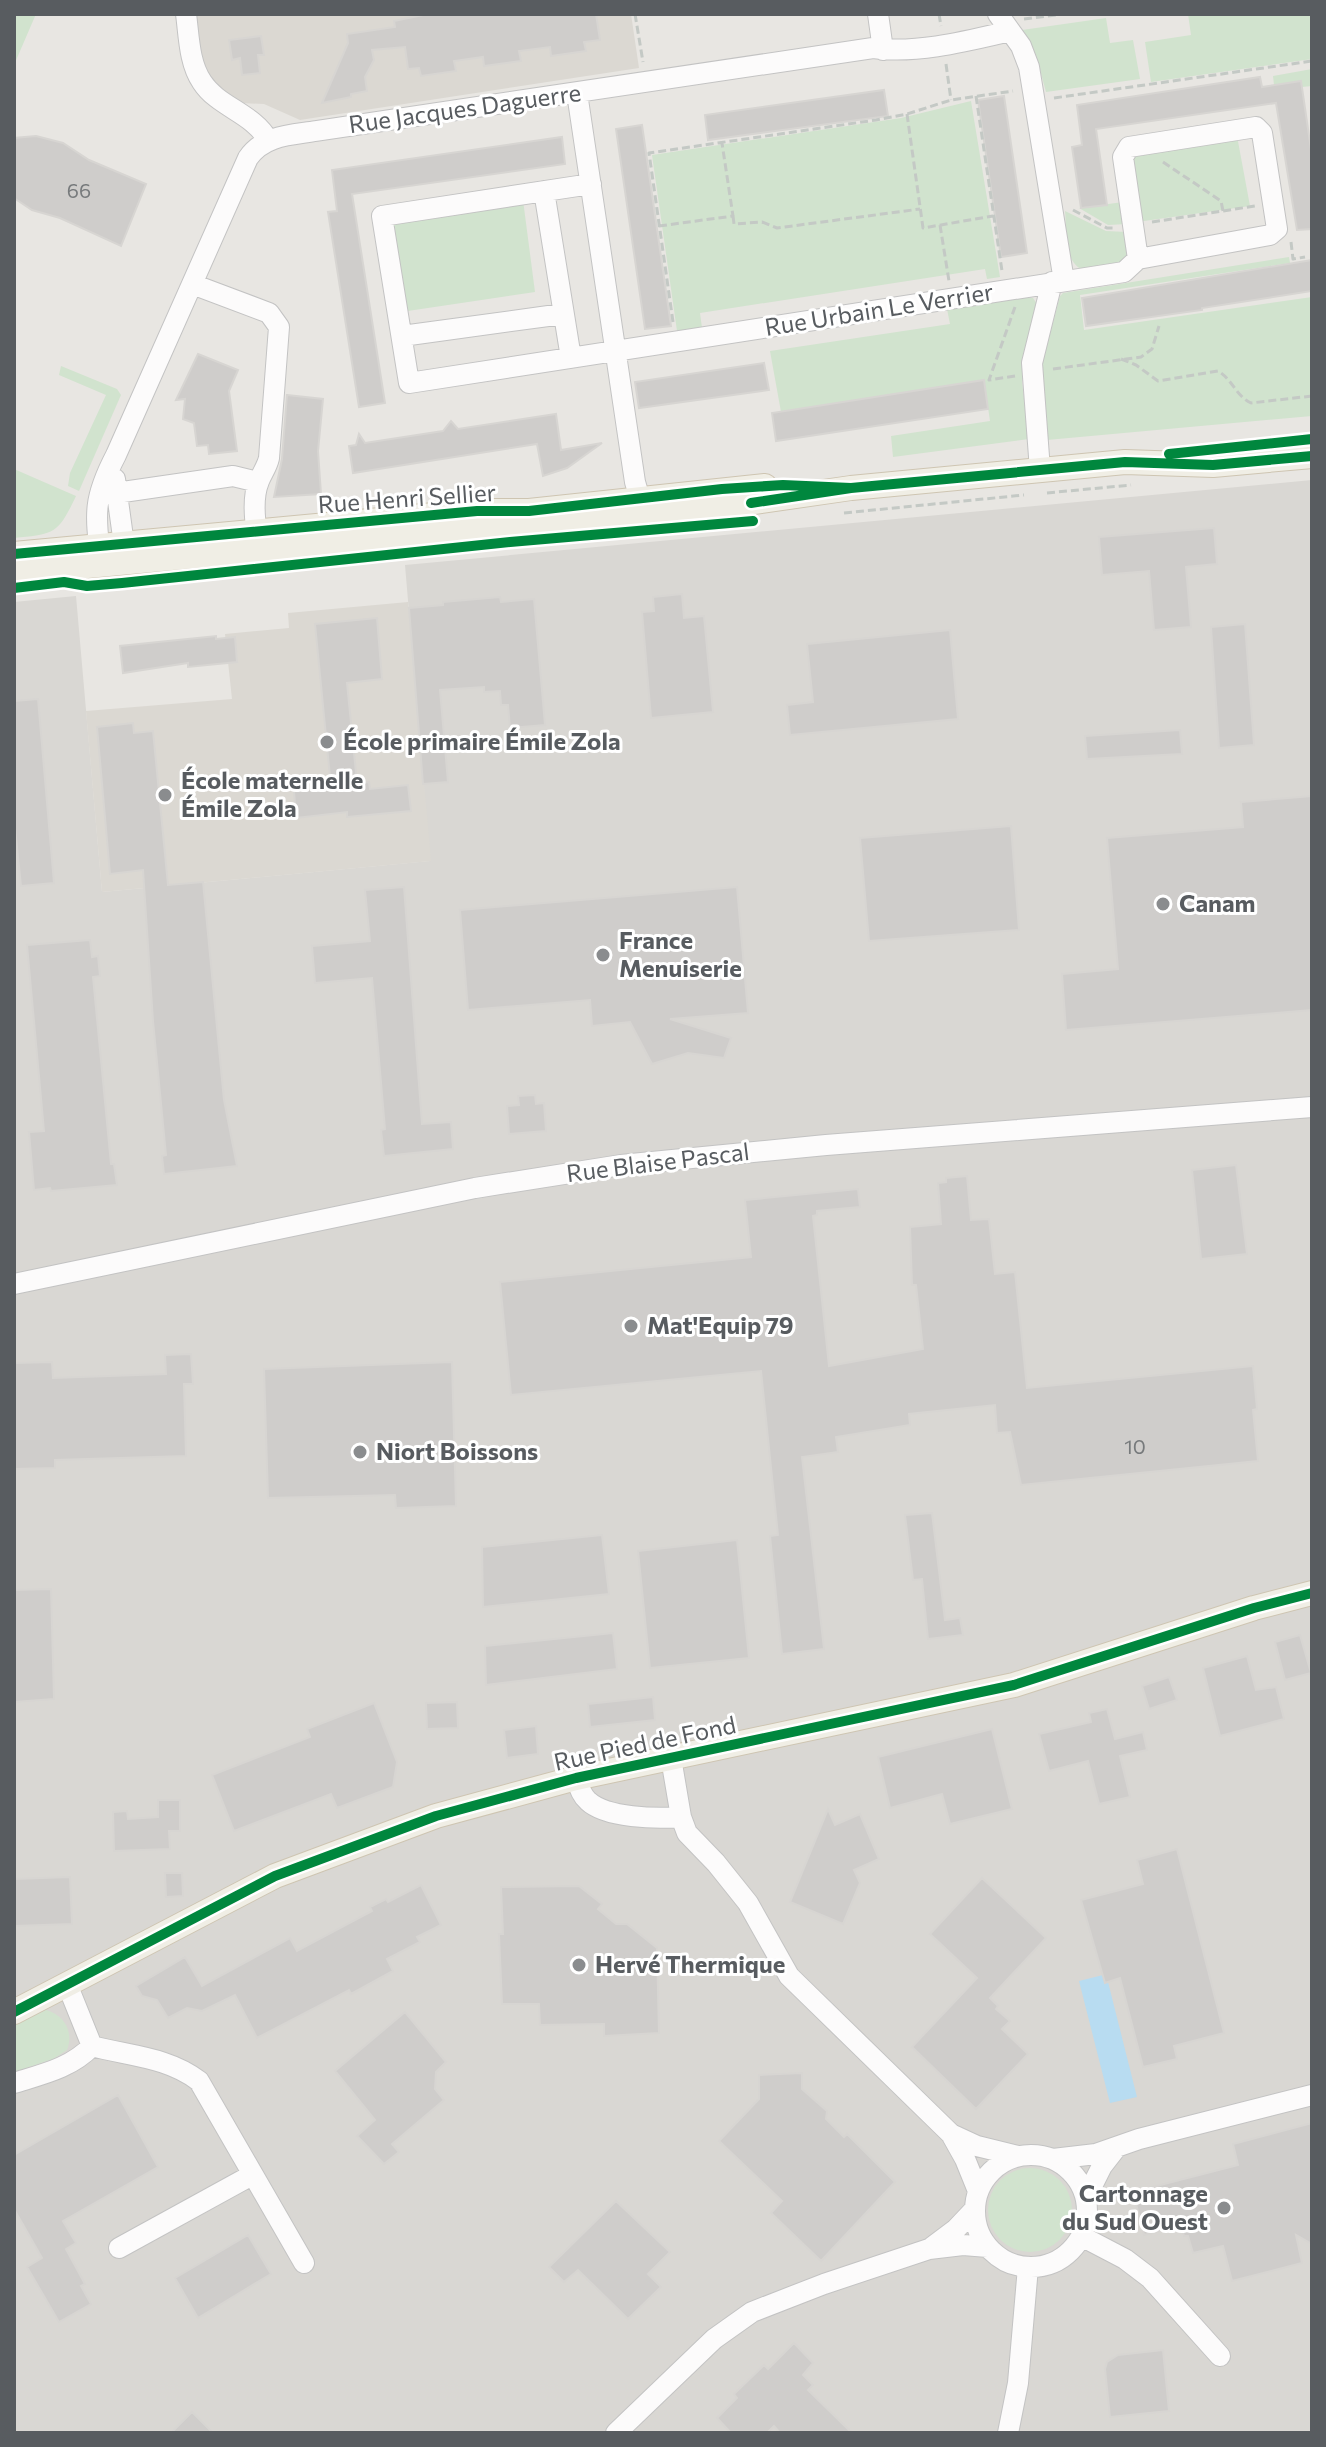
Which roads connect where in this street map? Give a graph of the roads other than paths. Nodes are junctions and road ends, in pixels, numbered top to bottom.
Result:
1 (186, 14) edge
2 (878, 14) edge
3 (1004, 22) edge
4 (883, 50) junction
5 (577, 93) junction
6 (268, 140) junction
7 (591, 184) junction
8 (544, 191) junction
9 (1138, 259) junction
10 (1058, 282) junction
11 (192, 284) junction
12 (563, 314) junction
13 (402, 336) junction
14 (616, 351) junction
15 (571, 358) junction
16 (1312, 439) edge
17 (116, 455) junction
18 (1312, 456) edge
19 (1129, 474) junction
20 (258, 482) junction
21 (1039, 482) junction
22 (851, 488) junction
23 (116, 493) junction
24 (640, 499) junction
25 (257, 540) junction
26 (125, 553) junction
27 (14, 554) edge
28 (100, 555) junction
29 (14, 573) edge
30 (1312, 1107) edge
31 (14, 1284) edge
32 (1312, 1593) edge
33 (671, 1758) junction
34 (576, 1778) junction
35 (681, 1817) junction
36 (67, 1984) junction
37 (14, 2012) edge
38 (92, 2046) junction
39 (14, 2083) edge
40 (1312, 2095) edge
41 (951, 2134) junction
42 (1116, 2148) junction
43 (1018, 2156) junction
44 (1053, 2159) junction
45 (252, 2175) junction
46 (1086, 2198) junction
47 (976, 2201) junction
48 (1081, 2236) junction
49 (988, 2247) junction
50 (119, 2248) dead end
51 (929, 2249) junction
52 (304, 2263) dead end
53 (1028, 2267) junction
54 (1220, 2356) dead end
55 (616, 2433) edge
56 (1008, 2433) edge

1 - 6 street
2 - 4 street
3 - 4 street, Rue Jacques Daguerre
3 - 10 street
4 - 5 street, Rue Jacques Daguerre
5 - 6 street, Rue Jacques Daguerre
5 - 7 street
6 - 11 street
7 - 8 street
7 - 14 street
8 - 12 street
8 - 13 street
9 - 9 street, Rue Urbain Le Verrier
9 - 10 street, Rue Urbain Le Verrier
10 - 14 street, Rue Urbain Le Verrier
10 - 21 street
11 - 17 street
11 - 20 street
12 - 13 street
12 - 15 street
13 - 15 street, Rue Urbain Le Verrier
14 - 15 street, Rue Urbain Le Verrier
14 - 24 street
16 - 19 main road, Rue Henri Sellier
17 - 23 street
17 - 28 street
18 - 19 main road, Rue Henri Sellier
19 - 21 main road, Rue Henri Sellier
20 - 23 street
20 - 25 street
21 - 22 main road, Rue Henri Sellier
22 - 24 main road, Rue Henri Sellier
22 - 25 main road, Rue Henri Sellier
23 - 26 street
24 - 25 main road, Rue Henri Sellier
25 - 26 main road, Rue Henri Sellier
26 - 28 main road, Rue Henri Sellier
27 - 28 main road, Rue Henri Sellier
28 - 29 main road, Rue Henri Sellier
30 - 31 street, Rue Blaise Pascal
32 - 33 main road, Rue Pied de Fond
33 - 34 main road, Rue Pied de Fond
33 - 35 street
34 - 35 street
34 - 36 main road, Rue Pied de Fond
35 - 41 street
36 - 37 main road, Rue Pied de Fond
36 - 38 street
38 - 39 street
38 - 45 street
40 - 42 street
41 - 43 street
41 - 47 street
42 - 44 street
42 - 46 street
43 - 44 street
43 - 47 street
44 - 46 street
45 - 50 street
45 - 52 street
46 - 48 street
47 - 49 street
47 - 51 street
48 - 53 street
48 - 54 street
49 - 51 street
49 - 53 street
51 - 55 street
53 - 56 street

